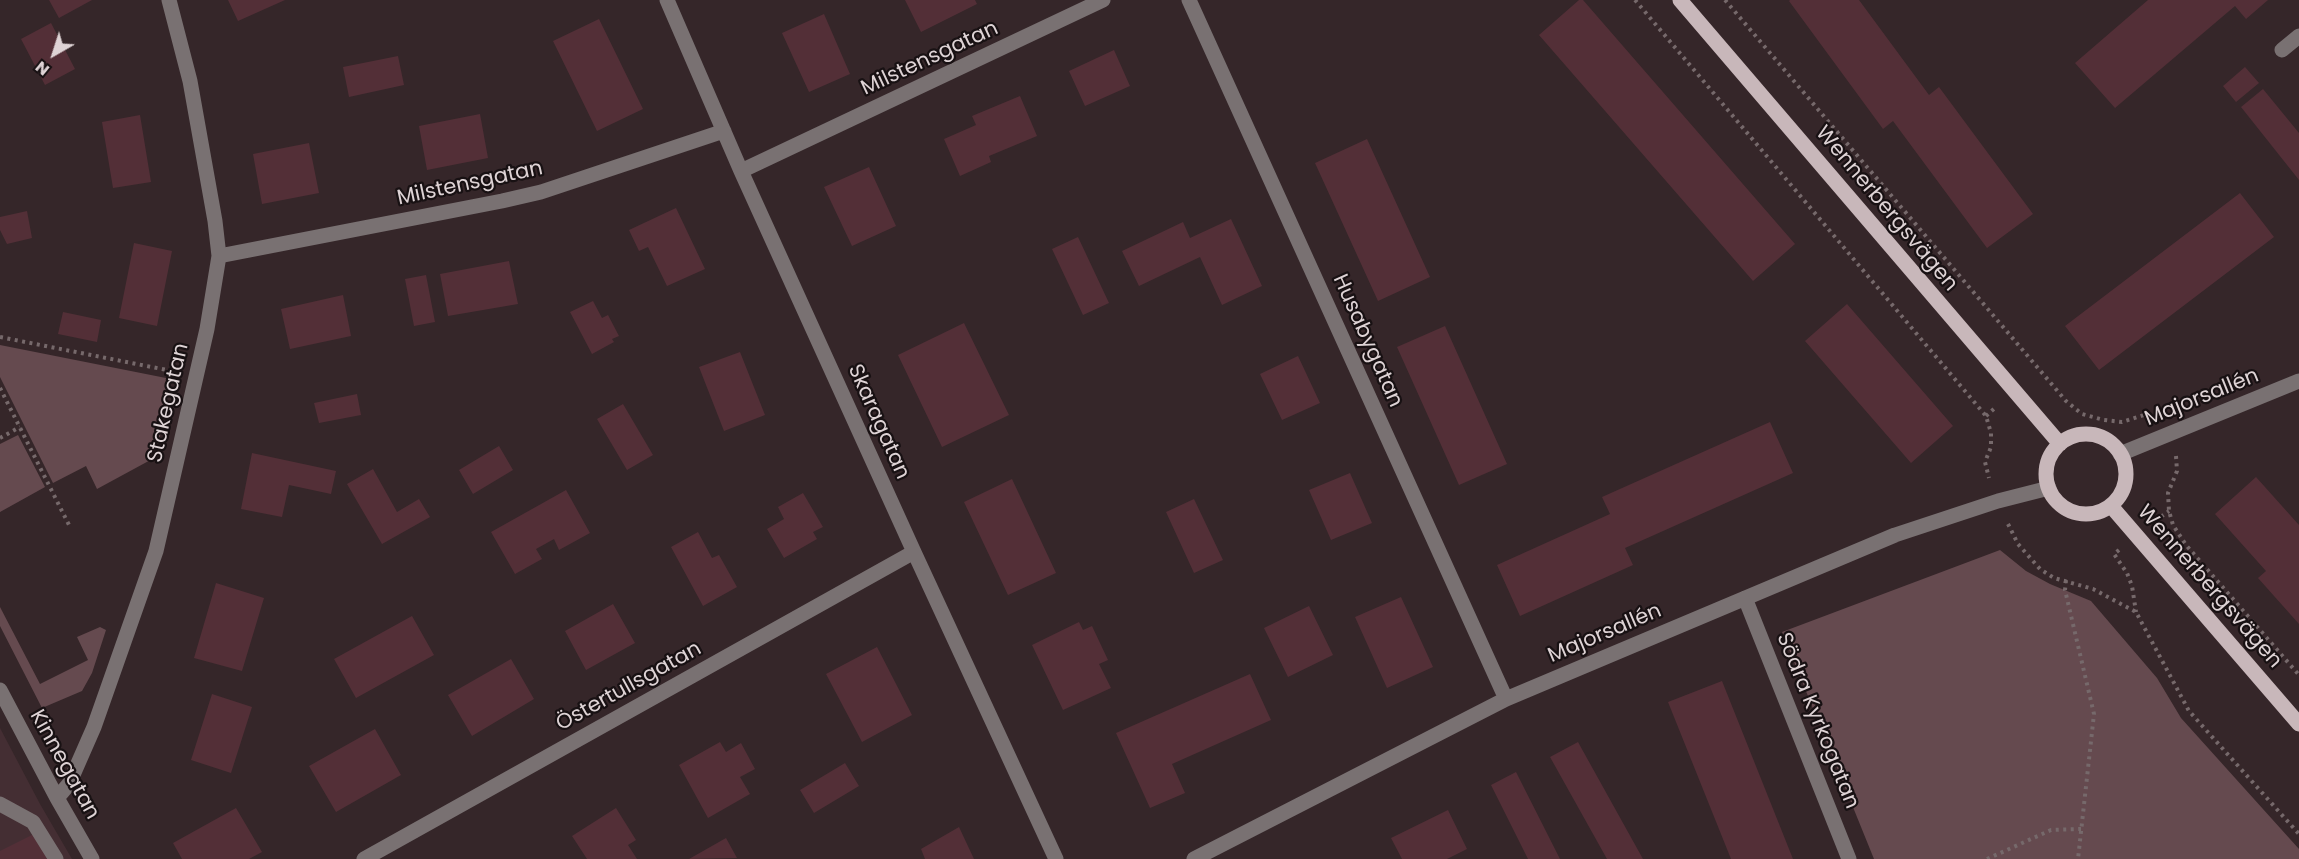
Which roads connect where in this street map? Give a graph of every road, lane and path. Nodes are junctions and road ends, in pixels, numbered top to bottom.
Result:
1 (169, 0) edge
2 (667, 0) edge
3 (1103, 0) edge
4 (1189, 0) edge
5 (1635, 0) edge
6 (1680, 0) edge
7 (1725, 0) edge
8 (2299, 36) edge
9 (2282, 50) dead end
10 (724, 131) junction
11 (741, 171) junction
12 (219, 256) junction
13 (0, 337) edge
14 (179, 372) dead end
15 (2299, 381) edge
16 (0, 388) edge
17 (20, 427) junction
18 (2166, 435) junction
19 (0, 438) edge
20 (2060, 444) junction
21 (2120, 454) junction
22 (2049, 488) junction
23 (1998, 501) junction
24 (2111, 506) junction
25 (69, 525) dead end
26 (914, 552) junction
27 (2066, 580) junction
28 (1745, 598) junction
29 (2299, 675) edge
30 (0, 690) edge
31 (1506, 699) junction
32 (2299, 724) edge
33 (57, 798) junction
34 (0, 804) edge
35 (2082, 828) junction
36 (2299, 834) edge
37 (56, 859) edge
38 (92, 859) edge
39 (364, 859) edge
40 (1056, 859) edge
41 (1194, 859) edge
42 (1849, 859) edge
43 (1987, 859) edge
44 (2078, 859) edge

1 - 12 street, Stakegatan
2 - 10 street, Skaragatan
3 - 11 street, Milstensgatan
4 - 31 street, Husabygatan
5 - 23 path
6 - 20 main road, Wennerbergsvägen
7 - 18 path
8 - 9 street
10 - 11 street, Skaragatan
10 - 12 street, Milstensgatan
11 - 26 street, Skaragatan
12 - 33 street, Stakegatan
13 - 14 path
15 - 18 street, Majorsallén
16 - 17 path
17 - 19 path
17 - 25 path
18 - 21 street, Majorsallén
18 - 29 path
20 - 21 main road
20 - 22 main road
21 - 24 main road
22 - 23 street, Majorsallén
22 - 24 main road
23 - 27 path
23 - 28 street, Majorsallén
24 - 32 main road, Wennerbergsvägen
26 - 39 street, Östertullsgatan
26 - 40 street, Skaragatan
27 - 35 path
27 - 36 path
28 - 31 street, Majorsallén
28 - 42 street, Södra Kyrkogatan
30 - 33 street, Kinnegatan
31 - 41 street, Majorsallén
33 - 38 street, Kinnegatan
34 - 37 street
35 - 43 path
35 - 44 path

